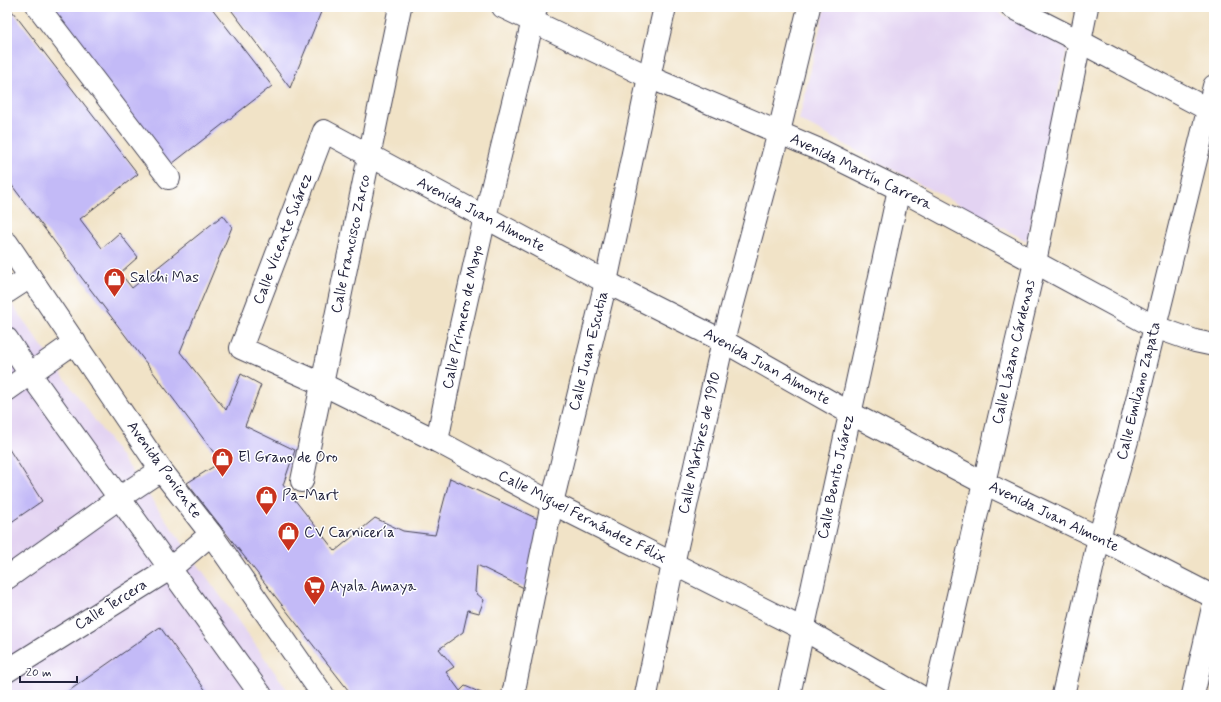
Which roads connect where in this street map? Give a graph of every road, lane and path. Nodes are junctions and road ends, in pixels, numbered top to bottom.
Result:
1 (38, 7) edge
2 (400, 7) edge
3 (503, 7) edge
4 (665, 7) edge
5 (809, 7) edge
6 (1012, 7) edge
7 (1087, 7) edge
8 (535, 15) edge
9 (1081, 42) junction
10 (649, 77) junction
11 (1214, 86) edge
12 (1209, 110) junction
13 (324, 130) joint
14 (779, 132) junction
15 (370, 156) junction
16 (169, 178) dead end
17 (899, 189) junction
18 (485, 217) junction
19 (7, 244) edge
20 (1035, 262) junction
21 (30, 277) junction
22 (606, 282) junction
23 (7, 292) edge
24 (1155, 326) junction
25 (7, 339) edge
26 (723, 341) junction
27 (75, 342) junction
28 (1214, 345) edge
29 (241, 348) joint
30 (30, 374) junction
31 (322, 384) junction
32 (7, 390) edge
33 (850, 413) junction
34 (437, 441) junction
35 (161, 470) junction
36 (302, 481) dead end
37 (984, 483) junction
38 (119, 498) junction
39 (552, 503) junction
40 (211, 534) junction
41 (1099, 538) junction
42 (673, 564) junction
43 (171, 568) junction
44 (7, 578) edge
45 (1214, 597) edge
46 (1214, 603) edge
47 (803, 629) junction
48 (7, 671) edge
49 (261, 695) edge
50 (323, 695) edge
51 (513, 695) edge
52 (646, 695) edge
53 (789, 695) edge
54 (918, 695) edge
55 (935, 695) edge
56 (1063, 695) edge
57 (1193, 695) edge

1 - 16 street
2 - 15 street, Calle Francisco Zarco
3 - 8 street, Avenida Martín Carrera
4 - 10 street, Calle Juan Escutia
5 - 14 street, Calle Mártires de 1910
6 - 9 street
7 - 9 street, Calle Lázaro Cárdenas
8 - 10 street, Avenida Martín Carrera
8 - 18 street, Calle Primero de Mayo
9 - 12 street
9 - 20 street, Calle Lázaro Cárdenas
10 - 14 street, Avenida Martín Carrera
10 - 22 street, Calle Juan Escutia
11 - 12 street, Calle Emiliano Zapata
12 - 24 street, Calle Emiliano Zapata
13 - 15 street, Avenida Juan Almonte
13 - 29 street, Calle Vicente Suárez
14 - 17 street, Avenida Martín Carrera
14 - 26 street, Calle Mártires de 1910
15 - 18 street, Avenida Juan Almonte
15 - 31 street, Calle Francisco Zarco
17 - 20 street, Avenida Martín Carrera
17 - 33 street, Calle Benito Juárez
18 - 22 street, Avenida Juan Almonte
18 - 34 street, Calle Primero de Mayo
19 - 21 street, Avenida Poniente
20 - 24 street, Avenida Martín Carrera
20 - 37 street, Calle Lázaro Cárdenas
21 - 23 street
21 - 27 street, Avenida Poniente
22 - 26 street, Avenida Juan Almonte
22 - 39 street, Calle Juan Escutia
24 - 28 street, Avenida Martín Carrera
24 - 41 street, Calle Emiliano Zapata
25 - 30 street
26 - 33 street, Avenida Juan Almonte
26 - 42 street, Calle Mártires de 1910
27 - 30 street
27 - 35 street, Avenida Poniente
29 - 31 street, Calle Miguel Fernández Félix
30 - 32 street
30 - 38 street
31 - 34 street, Calle Miguel Fernández Félix
31 - 36 street, Calle Francisco Zarco
33 - 37 street, Avenida Juan Almonte
33 - 47 street, Calle Benito Juárez
34 - 39 street, Calle Miguel Fernández Félix
35 - 38 street
35 - 40 street, Avenida Poniente
37 - 41 street, Avenida Juan Almonte
37 - 55 street, Calle Lázaro Cárdenas
38 - 43 street
38 - 44 street
39 - 42 street, Calle Miguel Fernández Félix
39 - 51 street, Calle Juan Escutia
40 - 43 street, Calle Tercera
40 - 50 street, Avenida Poniente
41 - 45 street, Avenida Juan Almonte
41 - 56 street, Calle Emiliano Zapata
42 - 47 street, Calle Miguel Fernández Félix
42 - 52 street, Calle Mártires de 1910
43 - 48 street, Calle Tercera
43 - 49 street
46 - 57 street
47 - 53 street, Calle Benito Juárez
47 - 54 street, Calle Miguel Fernández Félix

